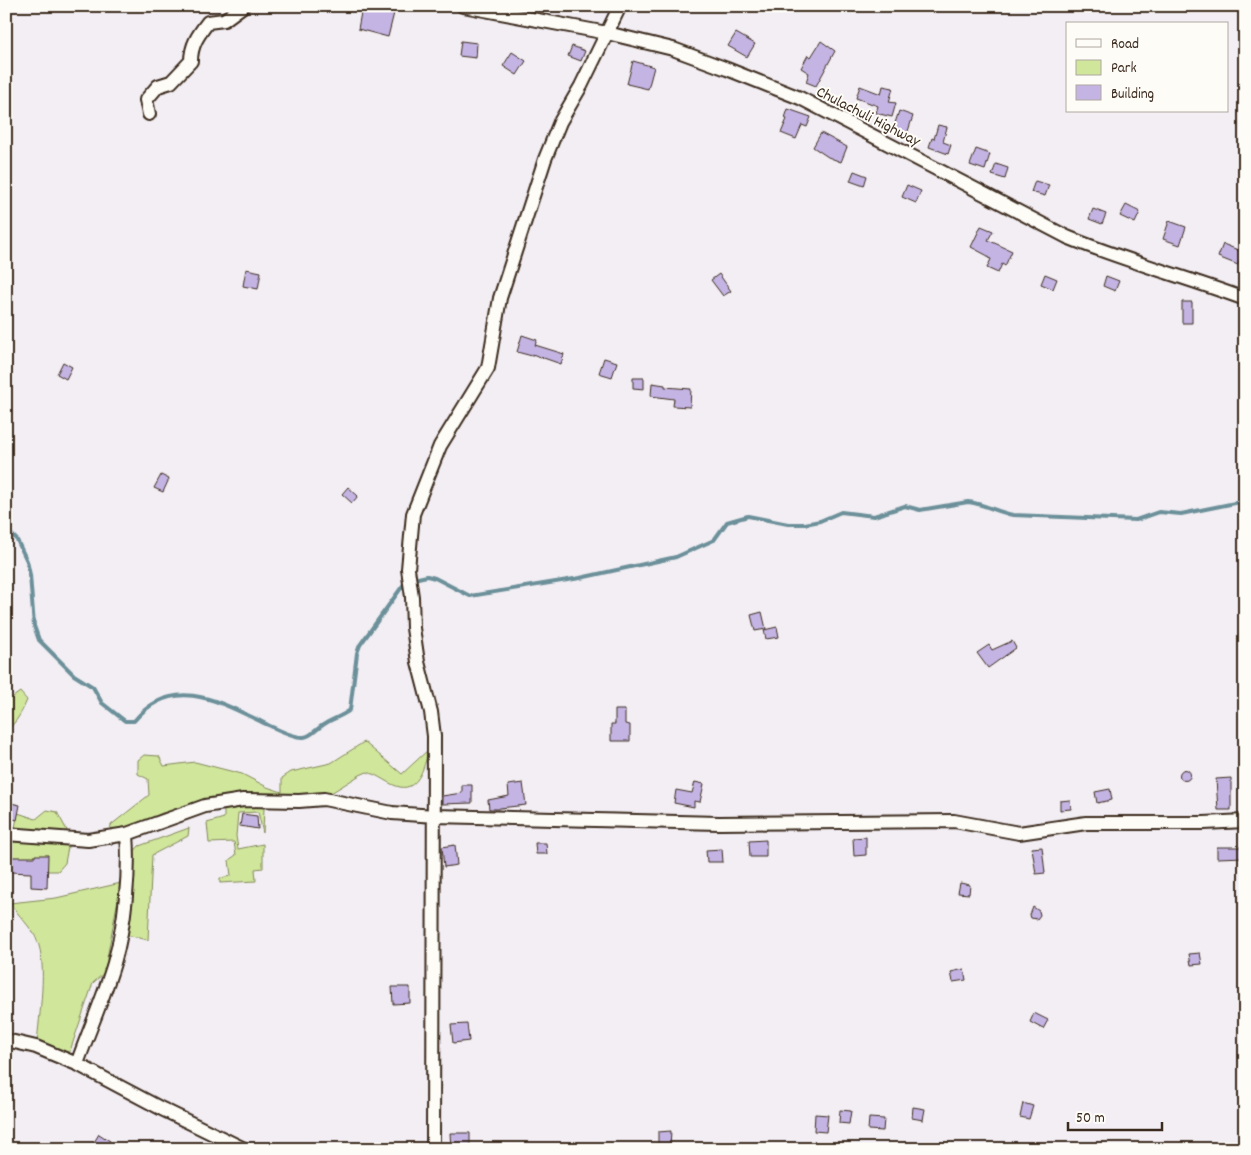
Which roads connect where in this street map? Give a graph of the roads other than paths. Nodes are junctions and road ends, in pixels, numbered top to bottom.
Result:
1 (242, 6) edge
2 (463, 6) edge
3 (620, 6) edge
4 (607, 34) junction
5 (149, 114) dead end
6 (1245, 299) edge
7 (435, 816) junction
8 (1245, 821) edge
9 (6, 834) edge
10 (127, 834) junction
11 (6, 1040) edge
12 (77, 1064) junction
13 (244, 1149) edge
14 (433, 1149) edge

1 - 5 street
2 - 4 street, Chulachuli Highway
3 - 4 street
4 - 6 street, Chulachuli Highway
4 - 7 street
7 - 8 street
7 - 10 street
7 - 14 street
9 - 10 street
10 - 12 street
11 - 12 street
12 - 13 street

